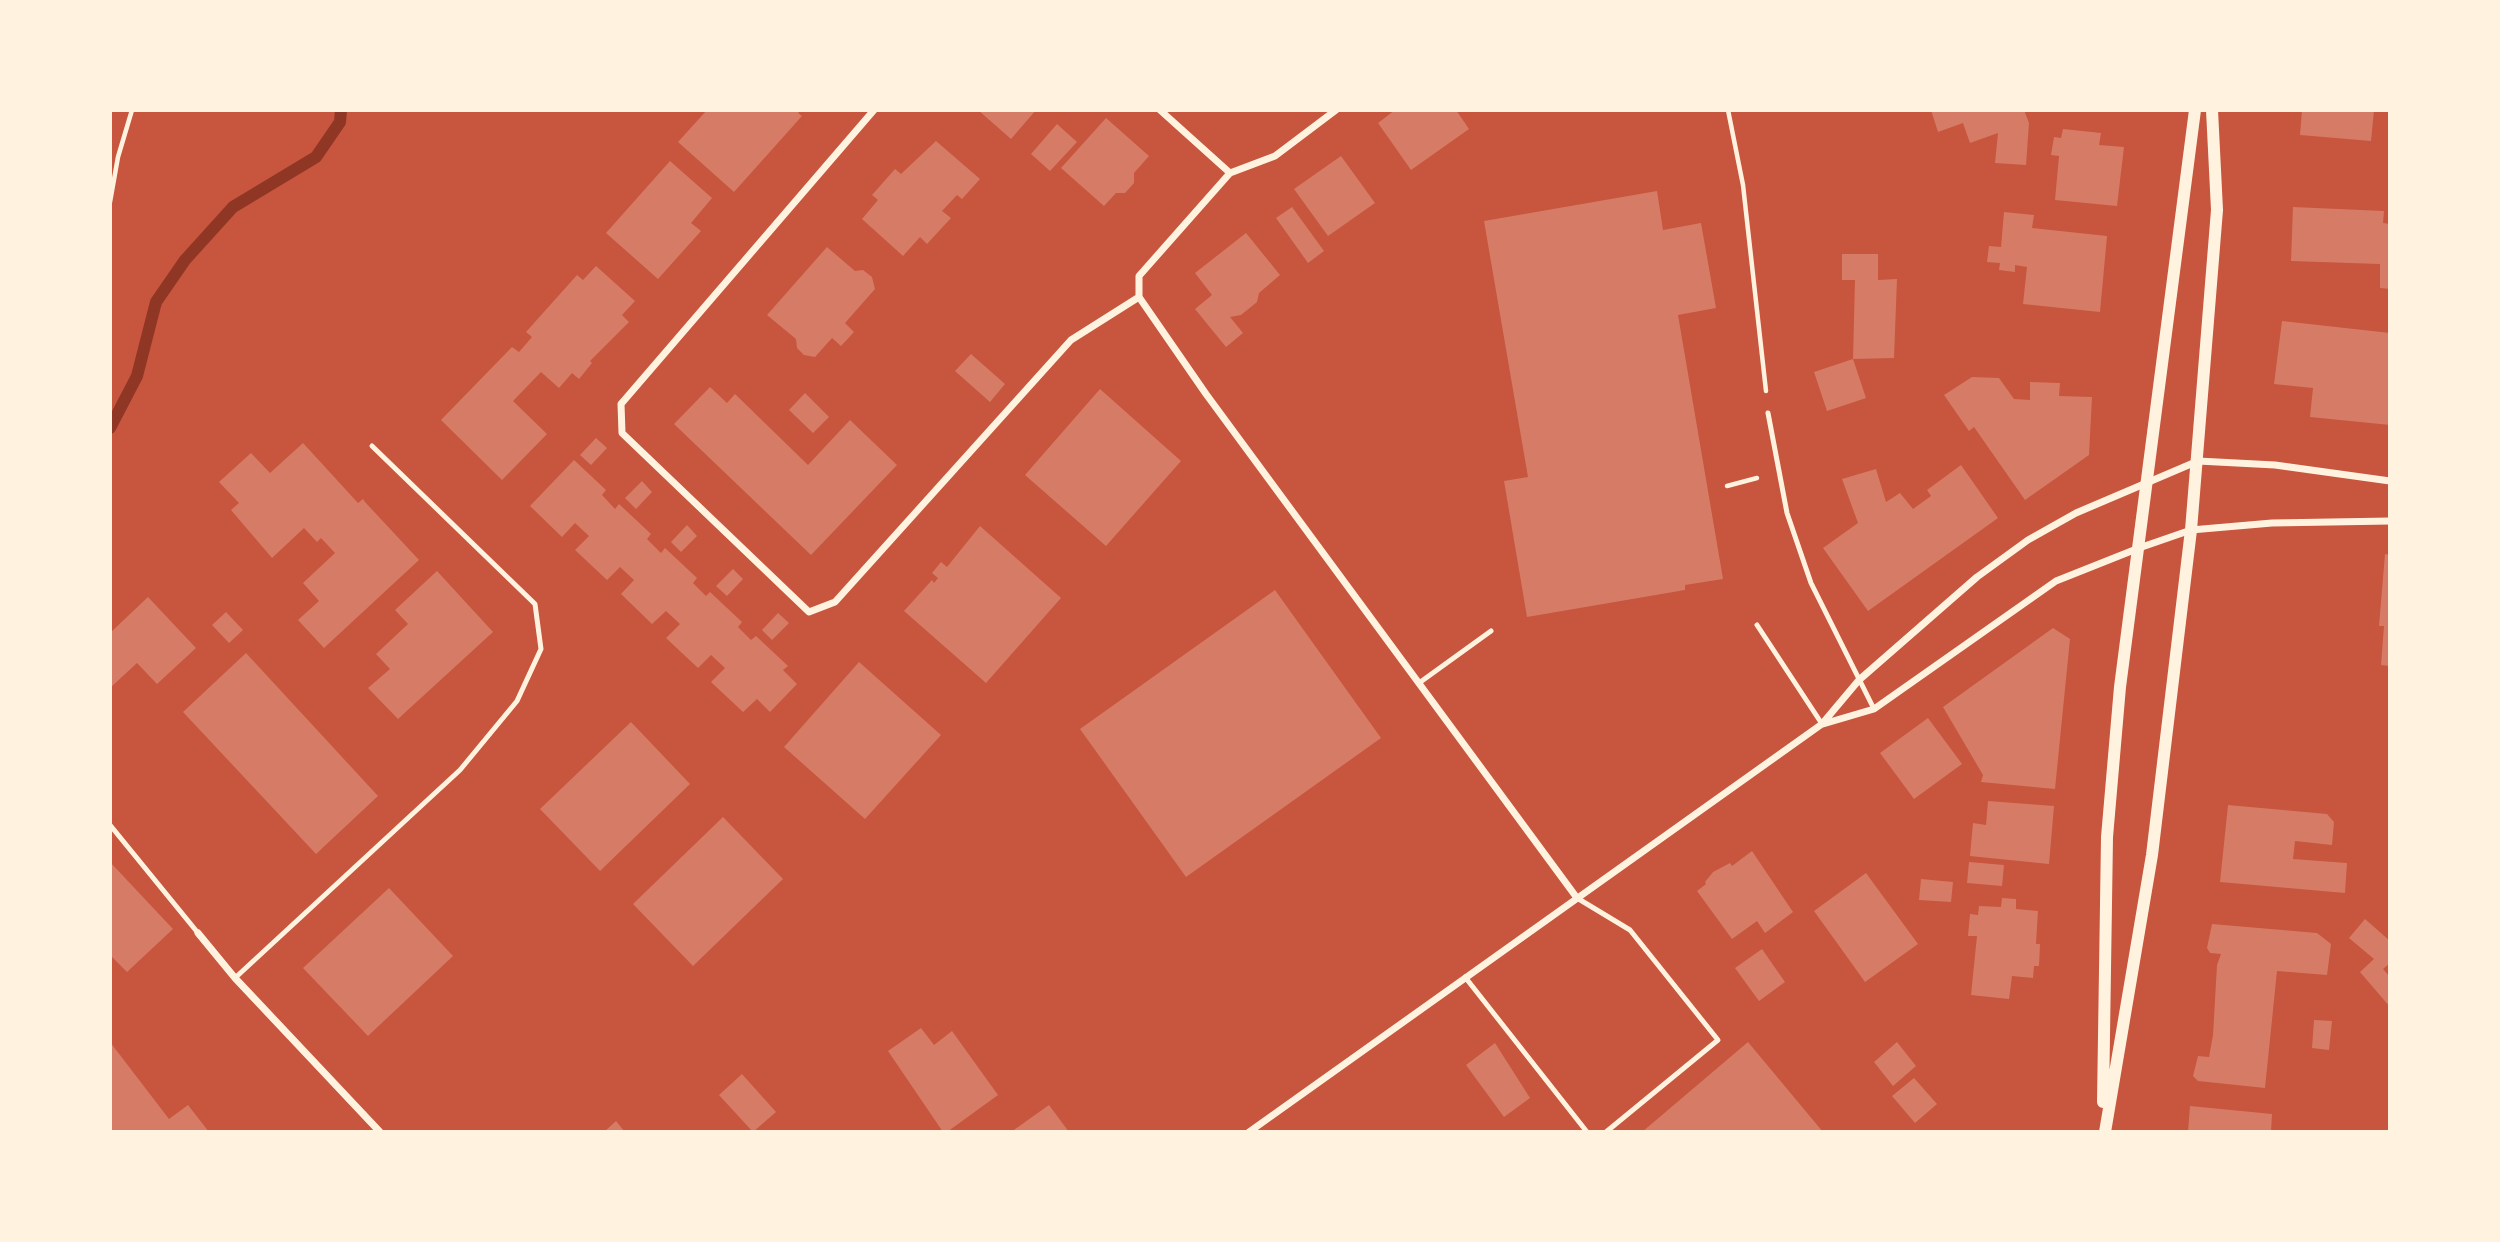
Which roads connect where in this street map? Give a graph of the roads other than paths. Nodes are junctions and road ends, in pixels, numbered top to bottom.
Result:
1 (874, 110) edge
2 (1160, 110) edge
3 (1336, 110) edge
4 (2195, 110) edge
5 (2212, 110) edge
6 (1230, 173) junction
7 (1139, 297) junction
8 (1768, 413) road end
9 (372, 446) dead end
10 (2198, 461) junction
11 (2390, 481) edge
12 (2148, 483) junction
13 (2390, 522) edge
14 (2191, 530) junction
15 (2138, 548) junction
16 (1757, 625) dead end
17 (1491, 631) dead end
18 (1859, 680) junction
19 (1419, 683) junction
20 (1874, 709) junction
21 (1822, 724) junction
22 (110, 825) edge
23 (1577, 898) junction
24 (198, 933) joint
25 (1465, 977) junction
26 (235, 978) junction
27 (380, 1132) edge
28 (1249, 1132) edge
29 (1587, 1132) edge
30 (1606, 1132) edge
31 (2103, 1132) edge

1 - 7 street
2 - 6 street
3 - 6 street
4 - 12 street
5 - 10 street
6 - 7 street
7 - 19 street
8 - 18 lane
9 - 26 lane
10 - 11 street
10 - 12 street
10 - 14 street
12 - 15 street
12 - 18 street
13 - 14 street
14 - 15 street
14 - 31 street
15 - 20 street
15 - 31 street
16 - 21 lane
17 - 19 lane
18 - 20 lane
18 - 21 street
19 - 23 street
20 - 21 street
21 - 23 street
22 - 24 lane
23 - 25 street
23 - 30 lane
24 - 26 street
25 - 28 street
25 - 29 lane
26 - 27 street

